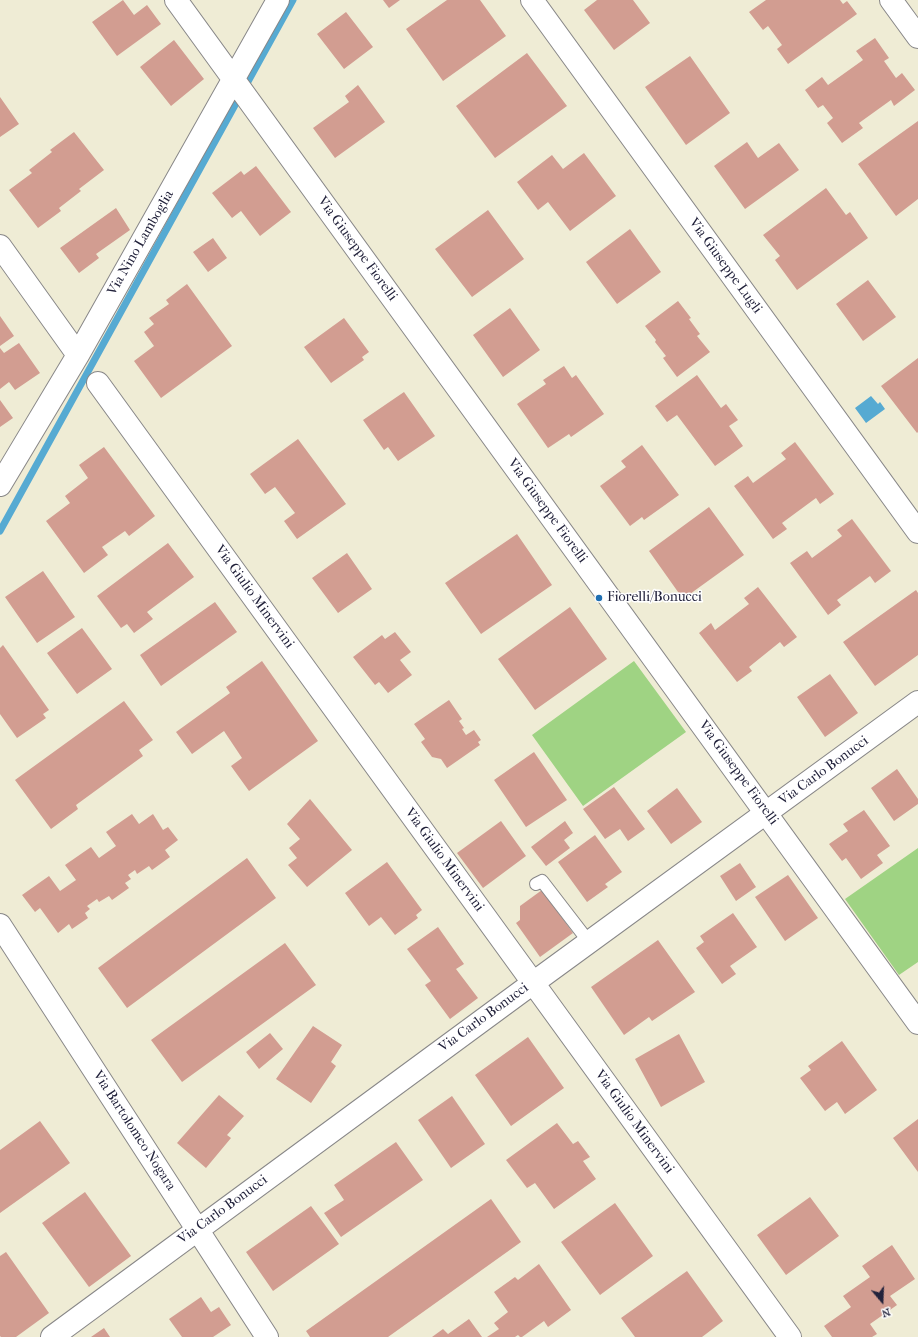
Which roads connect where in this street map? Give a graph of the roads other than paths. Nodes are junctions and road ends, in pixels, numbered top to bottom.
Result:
1 (176, 0) edge
2 (278, 0) edge
3 (532, 0) edge
4 (891, 0) edge
5 (918, 37) edge
6 (234, 79) junction
7 (0, 246) edge
8 (78, 355) junction
9 (98, 383) dead end
10 (0, 485) edge
11 (918, 532) edge
12 (918, 702) edge
13 (767, 813) junction
14 (536, 884) dead end
15 (0, 925) edge
16 (589, 942) junction
17 (533, 983) junction
18 (918, 1023) edge
19 (197, 1229) junction
20 (52, 1337) edge
21 (268, 1337) edge
22 (790, 1337) edge

1 - 6 street, Via Giuseppe Fiorelli
2 - 6 street, Via Nino Lamboglia
3 - 11 street, Via Giuseppe Lugli
4 - 5 street
6 - 8 street, Via Nino Lamboglia
6 - 13 street, Via Giuseppe Fiorelli
7 - 8 street
8 - 10 street, Via Nino Lamboglia
9 - 17 street, Via Giulio Minervini
12 - 13 street, Via Carlo Bonucci
13 - 16 street, Via Carlo Bonucci
13 - 18 street, Via Giuseppe Fiorelli
14 - 16 lane
15 - 19 street, Via Bartolomeo Nogara
16 - 17 street, Via Carlo Bonucci
17 - 19 street, Via Carlo Bonucci
17 - 22 street, Via Giulio Minervini
19 - 20 street, Via Carlo Bonucci
19 - 21 street, Via Bartolomeo Nogara

